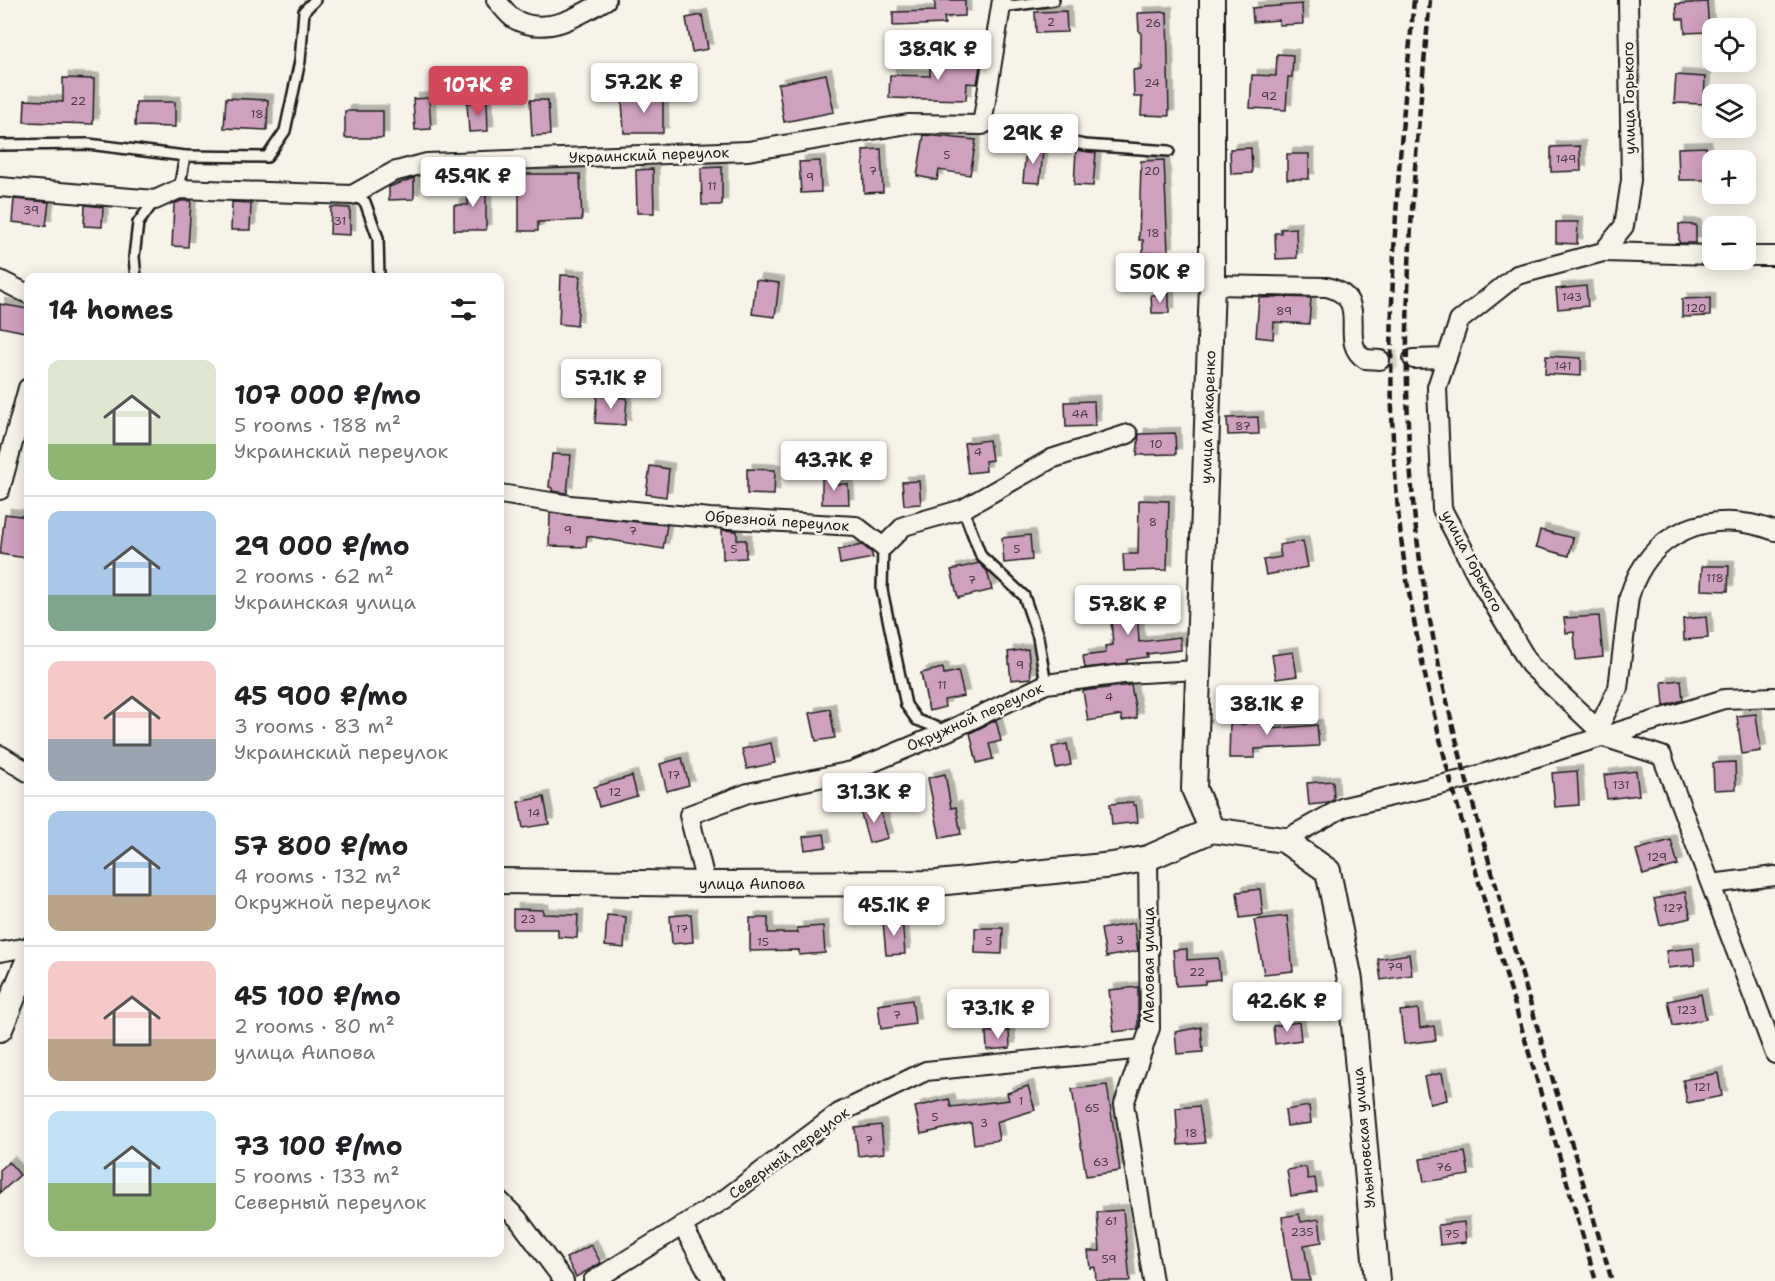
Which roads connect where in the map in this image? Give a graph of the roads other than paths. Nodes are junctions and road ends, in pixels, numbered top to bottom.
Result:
1 (315, 0) edge
2 (496, 0) edge
3 (606, 0) edge
4 (1054, 0) edge
5 (1212, 0) edge
6 (1628, 0) edge
7 (1003, 3) edge
8 (982, 125) junction
9 (0, 146) edge
10 (1169, 151) dead end
11 (185, 156) junction
12 (0, 187) edge
13 (179, 189) junction
14 (352, 195) junction
15 (155, 200) junction
16 (1603, 252) junction
17 (1702, 255) edge
18 (1756, 256) edge
19 (1775, 256) edge
20 (136, 273) edge
21 (379, 273) edge
22 (0, 280) edge
23 (1212, 285) junction
24 (24, 292) edge
25 (1447, 358) junction
26 (1413, 359) tunnel mouth
27 (1380, 360) tunnel mouth
28 (24, 403) edge
29 (1128, 434) dead end
30 (0, 490) edge
31 (504, 495) edge
32 (963, 509) junction
33 (1775, 531) edge
34 (883, 547) junction
35 (1198, 670) junction
36 (1046, 684) junction
37 (1775, 697) edge
38 (948, 731) junction
39 (1603, 733) junction
40 (0, 755) edge
41 (24, 770) edge
42 (1212, 830) junction
43 (1284, 840) junction
44 (1148, 858) junction
45 (1775, 876) edge
46 (504, 881) edge
47 (705, 884) junction
48 (1711, 884) junction
49 (24, 948) edge
50 (0, 952) edge
51 (24, 970) edge
52 (0, 1029) edge
53 (1143, 1049) junction
54 (1775, 1054) edge
55 (504, 1205) edge
56 (682, 1225) junction
57 (564, 1281) edge
58 (593, 1281) edge
59 (713, 1281) edge
60 (1153, 1281) edge
61 (1377, 1281) edge

1 - 11 lane
2 - 3 street
4 - 7 lane
5 - 23 main road, улица Макаренко
6 - 16 street, улица Горького
7 - 8 street
8 - 10 lane
8 - 14 street, Украинский переулок
9 - 11 lane
11 - 13 lane
12 - 15 street
13 - 14 street
13 - 15 street
14 - 21 lane
15 - 20 lane
16 - 17 street
16 - 25 street, улица Горького
18 - 19 street
22 - 24 street
23 - 27 street
23 - 35 main road, улица Макаренко
25 - 26 street
25 - 39 street, улица Горького
28 - 30 street
29 - 32 street
31 - 34 street, Обрезной переулок
32 - 34 street
32 - 36 lane
33 - 39 street
34 - 38 lane
35 - 36 street, Окружной переулок
35 - 42 main road, улица Макаренко
36 - 38 street, Окружной переулок
37 - 39 street
38 - 47 street, Окружной переулок
39 - 43 street
39 - 48 street, улица Горького
40 - 41 street
42 - 43 main road, Ульяновская улица
42 - 44 main road, улица Аипова
43 - 61 main road, Ульяновская улица
44 - 47 main road, улица Аипова
44 - 53 street, Меловая улица
45 - 48 street
46 - 47 main road, улица Аипова
48 - 54 street, улица Горького
49 - 50 street
51 - 52 main road
53 - 56 street, Северный переулок
53 - 60 street, Меловая улица
55 - 57 street
56 - 58 street, Северный переулок
56 - 59 street

